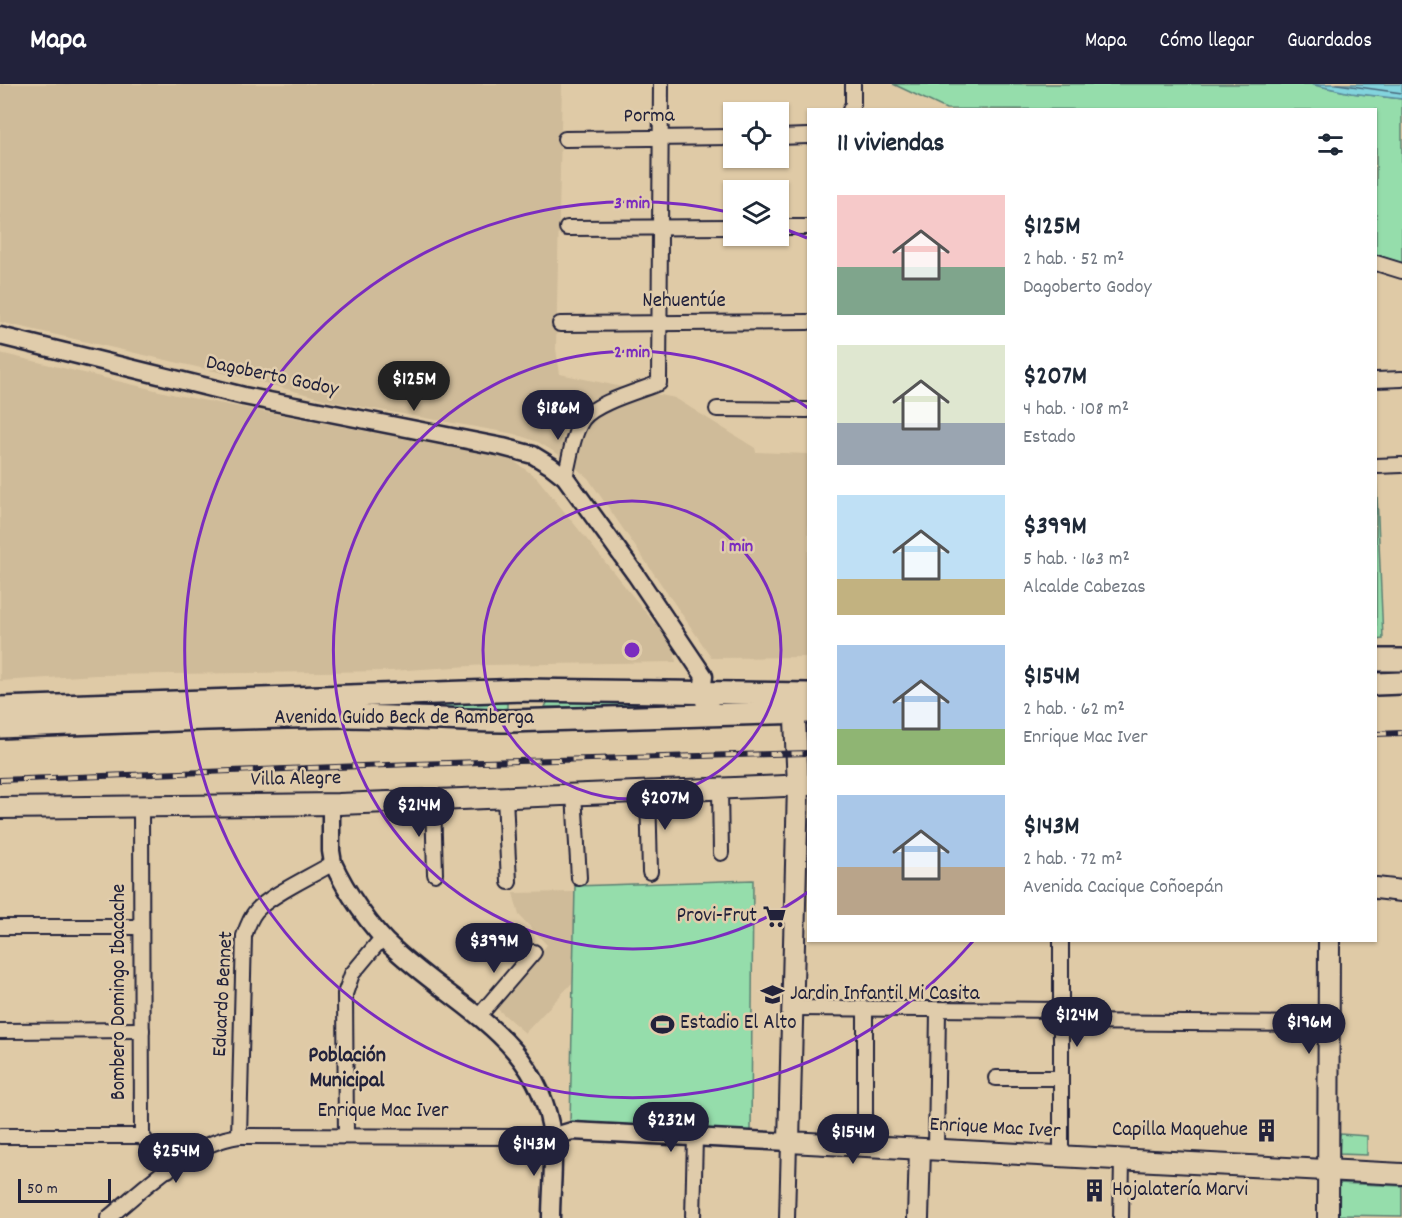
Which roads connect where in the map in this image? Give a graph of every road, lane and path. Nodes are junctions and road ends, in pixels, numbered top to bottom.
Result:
1 (661, 84) edge
2 (853, 84) edge
3 (851, 108) edge
4 (807, 136) edge
5 (723, 137) edge
6 (789, 137) edge
7 (660, 138) junction
8 (565, 139) dead end
9 (723, 227) edge
10 (789, 227) edge
11 (807, 227) edge
12 (567, 228) dead end
13 (660, 228) junction
14 (1377, 263) edge
15 (1402, 271) edge
16 (807, 322) edge
17 (659, 323) junction
18 (560, 324) dead end
19 (0, 336) edge
20 (1402, 379) edge
21 (1377, 380) edge
22 (717, 409) dead end
23 (807, 410) edge
24 (1402, 465) edge
25 (1377, 466) edge
26 (565, 477) junction
27 (1377, 660) edge
28 (1402, 660) edge
29 (1402, 683) edge
30 (1377, 684) edge
31 (703, 685) junction
32 (524, 690) junction
33 (802, 703) edge
34 (0, 708) edge
35 (719, 714) junction
36 (525, 721) junction
37 (0, 727) edge
38 (803, 785) edge
39 (720, 788) junction
40 (648, 790) junction
41 (574, 794) junction
42 (505, 797) junction
43 (434, 800) junction
44 (331, 804) junction
45 (141, 805) junction
46 (0, 808) edge
47 (721, 853) dead end
48 (333, 864) junction
49 (650, 872) dead end
50 (435, 874) dead end
51 (579, 878) dead end
52 (509, 882) dead end
53 (802, 886) edge
54 (1377, 888) edge
55 (1402, 891) edge
56 (0, 927) edge
57 (141, 927) junction
58 (801, 929) edge
59 (382, 938) junction
60 (1061, 942) edge
61 (1329, 942) edge
62 (534, 952) dead end
63 (792, 1008) junction
64 (865, 1009) junction
65 (938, 1010) junction
66 (1061, 1016) junction
67 (478, 1017) junction
68 (1327, 1024) junction
69 (142, 1030) junction
70 (0, 1031) edge
71 (996, 1078) dead end
72 (1061, 1078) junction
73 (0, 1136) edge
74 (142, 1136) junction
75 (239, 1136) junction
76 (346, 1136) junction
77 (552, 1137) junction
78 (695, 1137) junction
79 (789, 1142) junction
80 (865, 1147) junction
81 (928, 1149) junction
82 (1061, 1156) junction
83 (1122, 1160) junction
84 (168, 1170) junction
85 (1328, 1170) junction
86 (1402, 1174) edge
87 (108, 1218) edge
88 (551, 1218) edge
89 (693, 1218) edge
90 (787, 1218) edge
91 (918, 1218) edge
92 (1121, 1218) edge
93 (1328, 1218) edge

1 - 7 street
2 - 3 street
4 - 6 street
5 - 7 street, Porma
7 - 8 street, Porma
7 - 13 street
9 - 13 street
10 - 11 street
12 - 13 street
13 - 17 street
14 - 15 street
16 - 17 street, Nehuentúe
17 - 18 street, Nehuentúe
17 - 26 street
19 - 26 street, Dagoberto Godoy
20 - 21 street
22 - 23 street
24 - 25 street
26 - 31 street, Dagoberto Godoy
27 - 28 main road
29 - 30 main road
31 - 32 main road, Avenida Guido Beck de Ramberga
31 - 33 main road
31 - 35 street, Dagoberto Godoy
32 - 34 main road, Avenida Guido Beck de Ramberga
32 - 36 main road
33 - 35 main road, Avenida Guido Beck de Ramberga
33 - 38 main road
35 - 36 main road, Avenida Guido Beck de Ramberga
36 - 37 main road, Avenida Guido Beck de Ramberga
38 - 39 main road, Villa Alegre
38 - 53 main road
39 - 40 main road, Villa Alegre
39 - 47 street
40 - 41 main road, Villa Alegre
40 - 49 street
41 - 42 main road, Villa Alegre
41 - 51 street
42 - 43 main road, Villa Alegre
42 - 52 street
43 - 44 main road, Villa Alegre
43 - 50 street
44 - 45 main road, Villa Alegre
44 - 48 street
45 - 46 main road, Villa Alegre
45 - 57 street, Bombero Domingo Ibacache
48 - 59 street
48 - 75 street, Eduardo Bennet
53 - 58 main road
54 - 55 main road
56 - 57 street
57 - 69 street, Bombero Domingo Ibacache
58 - 63 main road
59 - 67 street
59 - 76 street
60 - 66 street
61 - 68 main road
62 - 67 street
63 - 64 street
63 - 79 main road
64 - 65 street
64 - 80 street
65 - 66 street
65 - 81 street
66 - 68 street
66 - 72 street
67 - 77 street
68 - 85 main road
69 - 70 street
69 - 74 street, Bombero Domingo Ibacache
71 - 72 street
72 - 82 street
73 - 74 street
74 - 84 street
75 - 76 street, Enrique Mac Iver
75 - 84 street, Enrique Mac Iver
76 - 77 street, Enrique Mac Iver
77 - 78 street, Enrique Mac Iver
77 - 88 street
78 - 79 street, Enrique Mac Iver
78 - 89 street
79 - 80 main road, Enrique Mac Iver
79 - 90 street
80 - 81 main road, Enrique Mac Iver
81 - 82 main road, Enrique Mac Iver
81 - 91 main road
82 - 83 main road, Enrique Mac Iver
83 - 85 main road, Enrique Mac Iver
83 - 92 street
84 - 87 street, Enrique Mac Iver
85 - 86 main road, Enrique Mac Iver
85 - 93 main road

